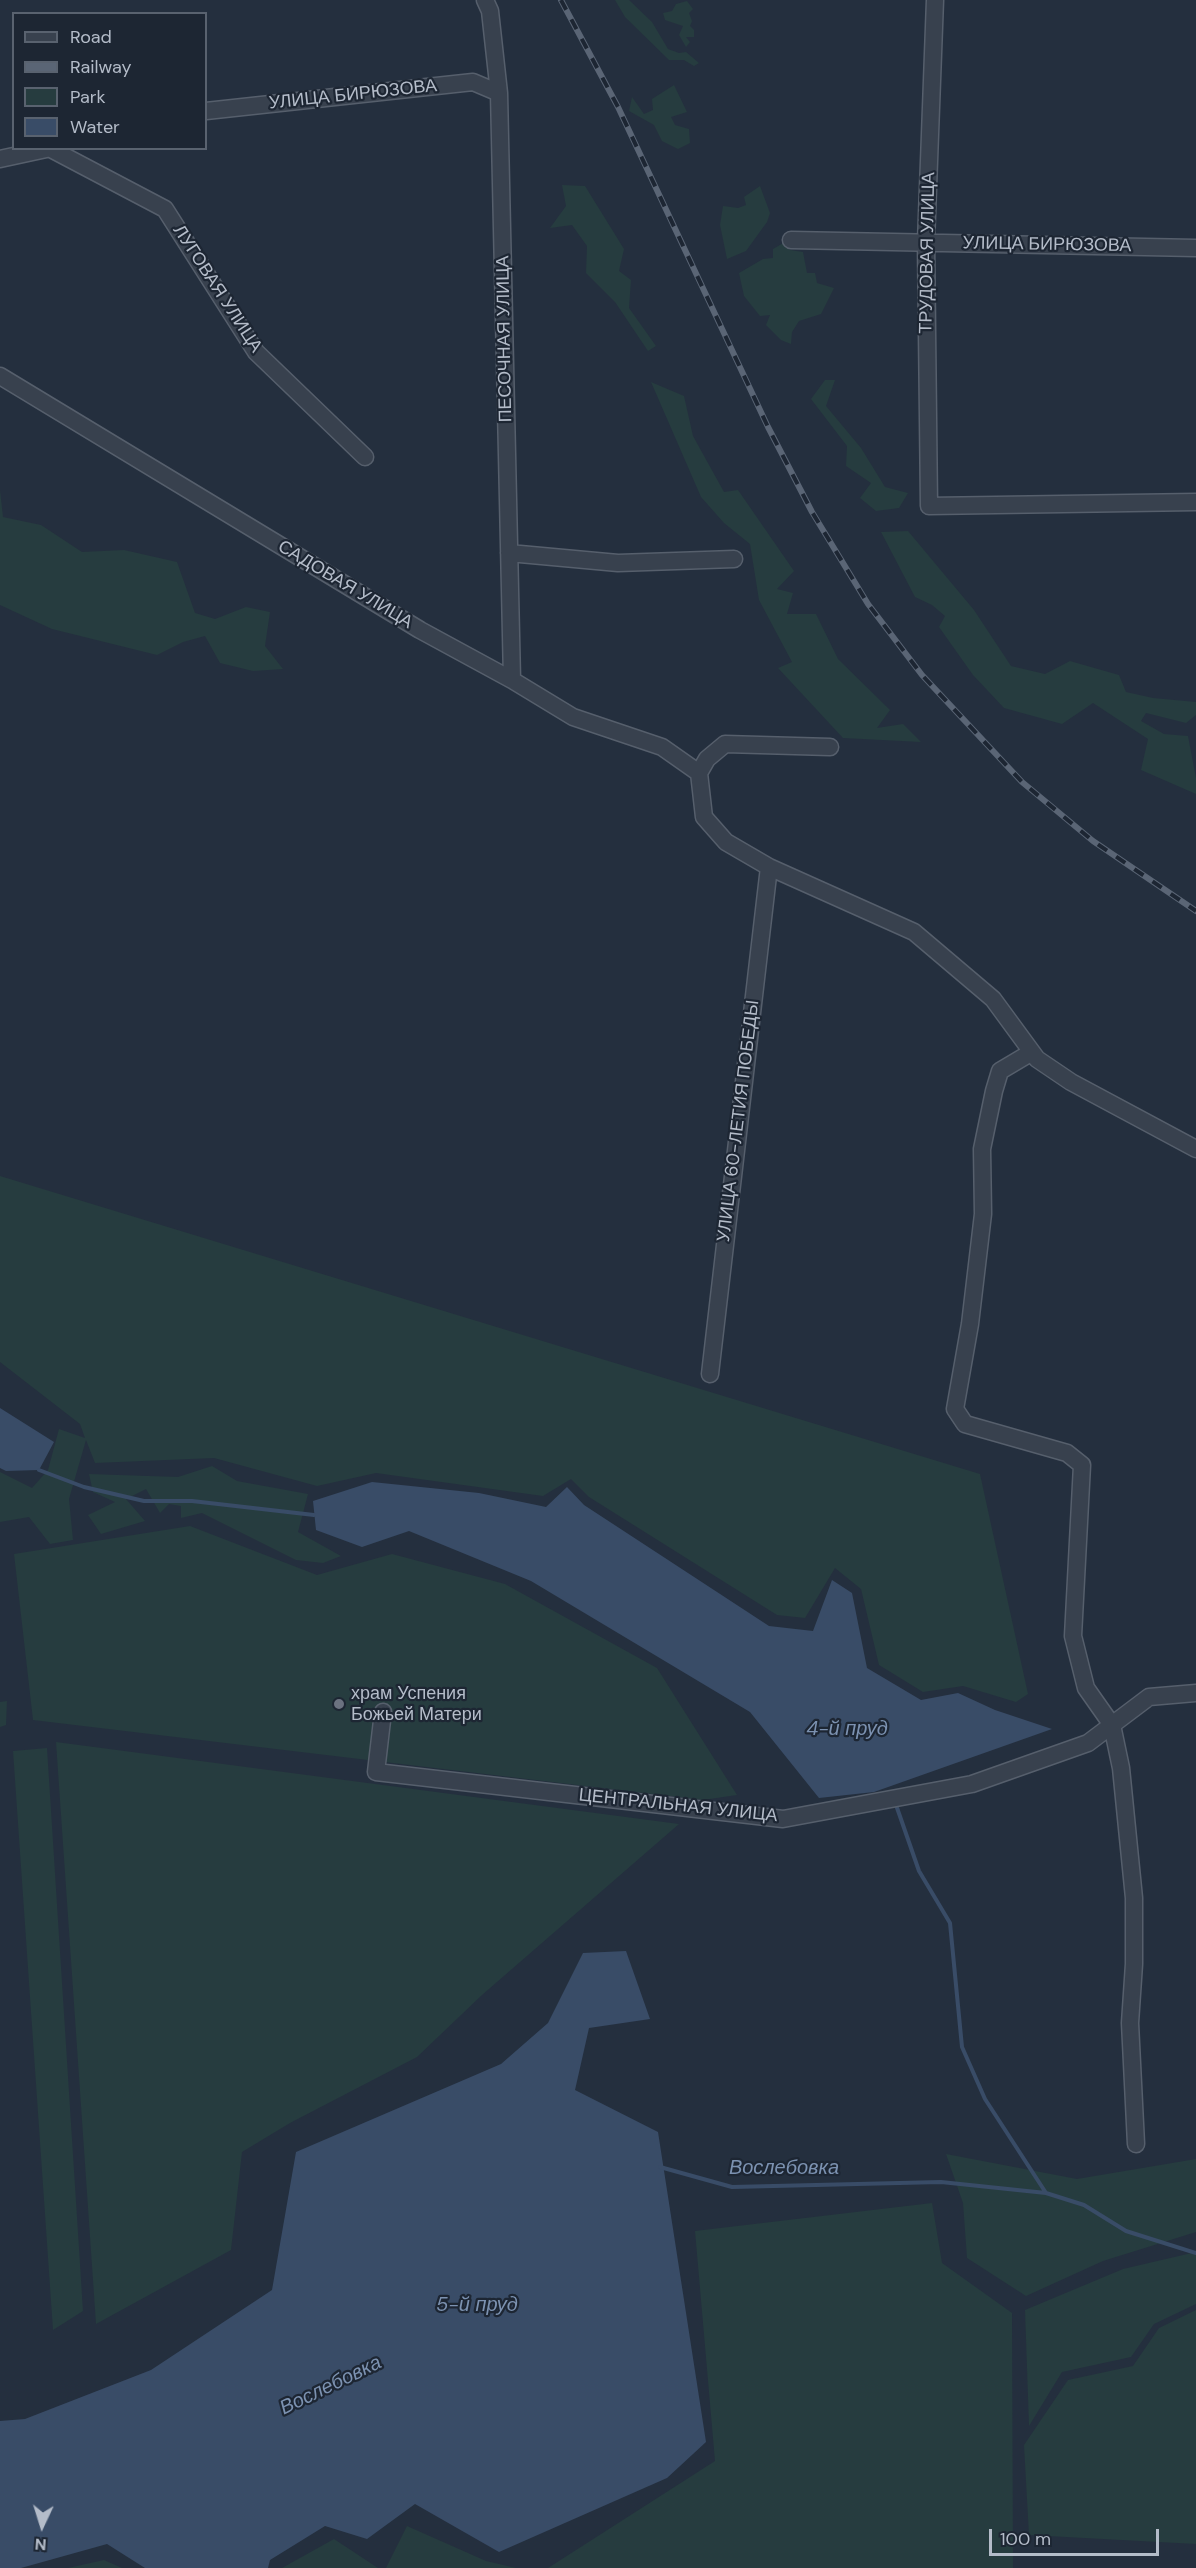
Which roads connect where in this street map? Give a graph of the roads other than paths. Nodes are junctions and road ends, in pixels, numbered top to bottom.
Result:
1 (485, 0) edge
2 (935, 0) edge
3 (499, 93) junction
4 (207, 111) edge
5 (46, 150) edge
6 (53, 150) edge
7 (0, 159) edge
8 (791, 240) dead end
9 (926, 243) junction
10 (1196, 248) edge
11 (0, 376) edge
12 (365, 457) dead end
13 (1196, 502) edge
14 (509, 553) junction
15 (734, 559) dead end
16 (512, 680) junction
17 (830, 747) dead end
18 (699, 773) junction
19 (769, 867) junction
20 (1032, 1052) junction
21 (1196, 1149) edge
22 (710, 1374) dead end
23 (1196, 1693) edge
24 (383, 1712) dead end
25 (1112, 1725) junction
26 (1136, 2144) dead end

1 - 3 street, ПЕСОЧНАЯ УЛИЦА
2 - 9 street, ТРУДОВАЯ УЛИЦА
3 - 4 street, УЛИЦА БИРЮЗОВА
3 - 14 street, ПЕСОЧНАЯ УЛИЦА
5 - 7 street
6 - 12 street, ЛУГОВАЯ УЛИЦА
8 - 9 street, УЛИЦА БИРЮЗОВА
9 - 10 street, УЛИЦА БИРЮЗОВА
9 - 13 street, ТРУДОВАЯ УЛИЦА
11 - 16 street, САДОВАЯ УЛИЦА
14 - 15 street
14 - 16 street, ПЕСОЧНАЯ УЛИЦА
16 - 18 street, САДОВАЯ УЛИЦА
17 - 18 street
18 - 19 street
19 - 20 street
19 - 22 street, УЛИЦА 60-ЛЕТИЯ ПОБЕДЫ
20 - 21 street
20 - 25 street
23 - 25 street, ЦЕНТРАЛЬНАЯ УЛИЦА
24 - 25 street, ЦЕНТРАЛЬНАЯ УЛИЦА
25 - 26 street

